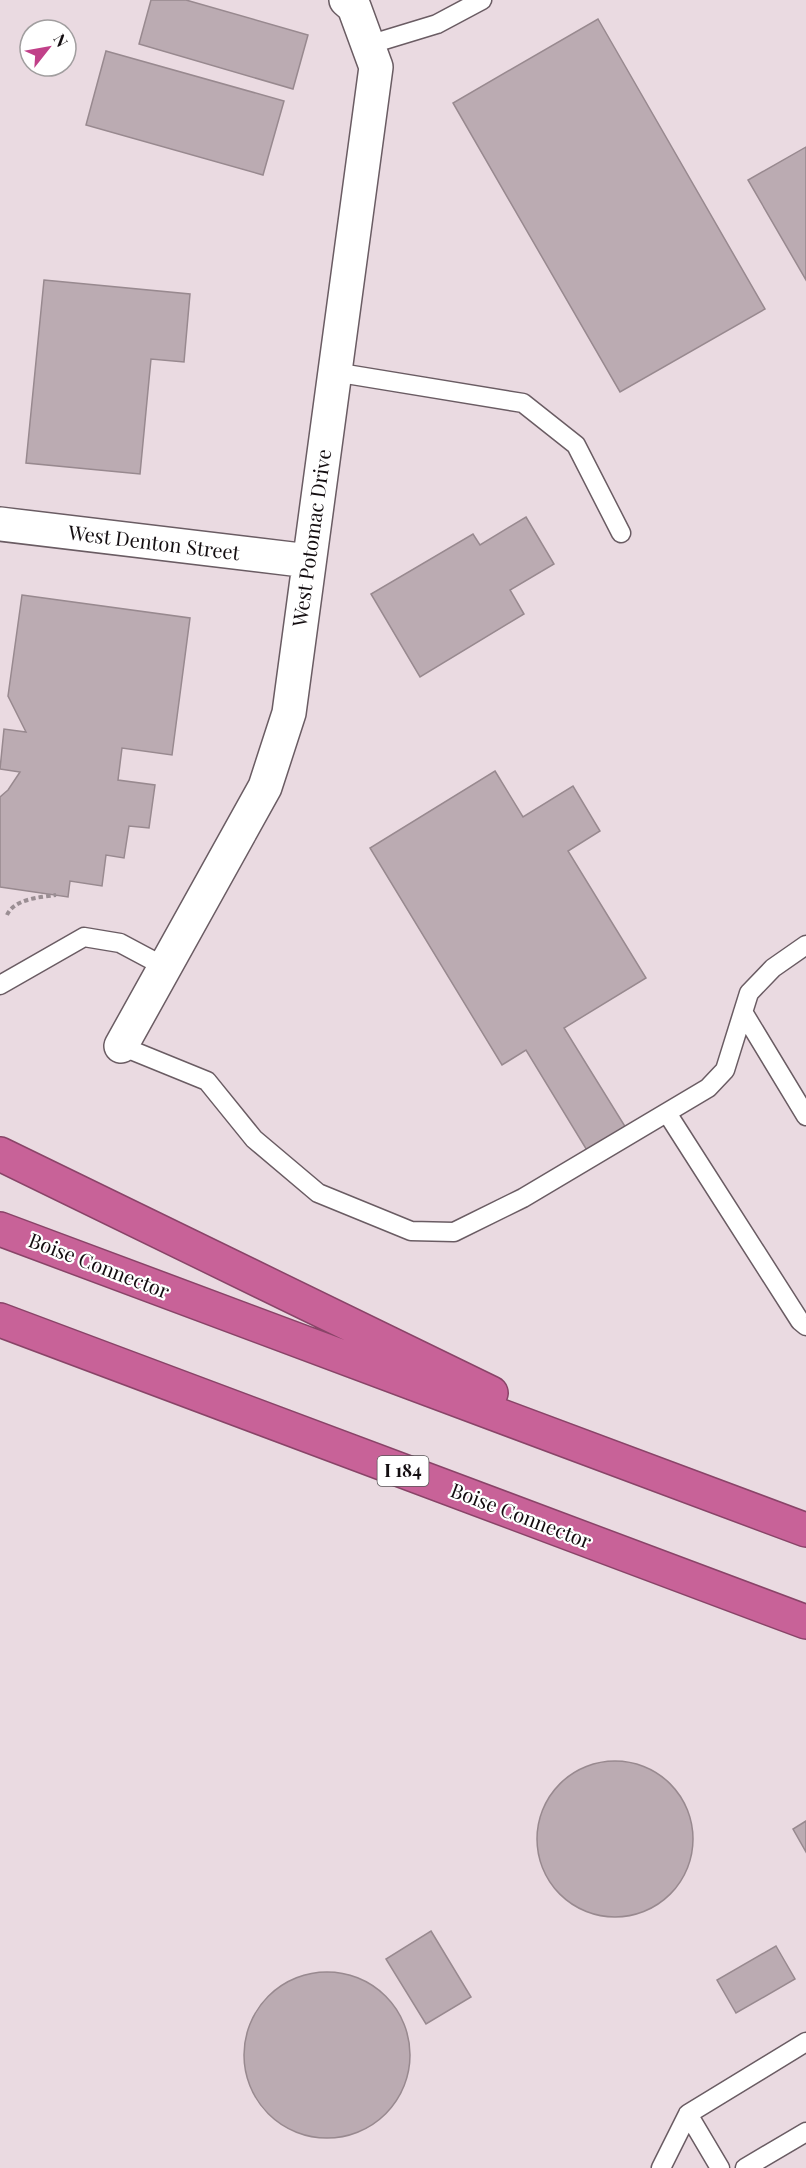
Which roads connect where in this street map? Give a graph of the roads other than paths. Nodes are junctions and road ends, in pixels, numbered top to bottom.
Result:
1 (346, 0) edge
2 (482, 0) edge
3 (368, 45) junction
4 (334, 372) junction
5 (0, 524) edge
6 (621, 533) dead end
7 (309, 561) junction
8 (806, 945) edge
9 (165, 967) junction
10 (0, 985) edge
11 (743, 1012) junction
12 (121, 1046) joint
13 (667, 1113) junction
14 (806, 1116) edge
15 (0, 1154) edge
16 (0, 1229) edge
17 (0, 1320) edge
18 (806, 1326) edge
19 (674, 1482) junction
20 (806, 1530) edge
21 (806, 1622) edge
22 (806, 2042) edge
23 (688, 2114) junction
24 (806, 2132) edge
25 (661, 2168) edge
26 (720, 2168) edge
27 (745, 2168) edge

1 - 3 street, West Potomac Drive
2 - 3 lane
3 - 4 street, West Potomac Drive
4 - 6 lane
4 - 7 street, West Potomac Drive
5 - 7 street, West Denton Street
7 - 9 street, West Potomac Drive
8 - 11 lane
9 - 10 lane
9 - 12 street, West Potomac Drive
11 - 13 lane
11 - 14 lane
12 - 13 lane
13 - 18 lane
15 - 19 highway
16 - 19 highway, Boise Connector
17 - 21 highway, Boise Connector / I 184
19 - 20 highway, Boise Connector
22 - 23 lane
23 - 25 lane
23 - 26 lane
24 - 27 lane

